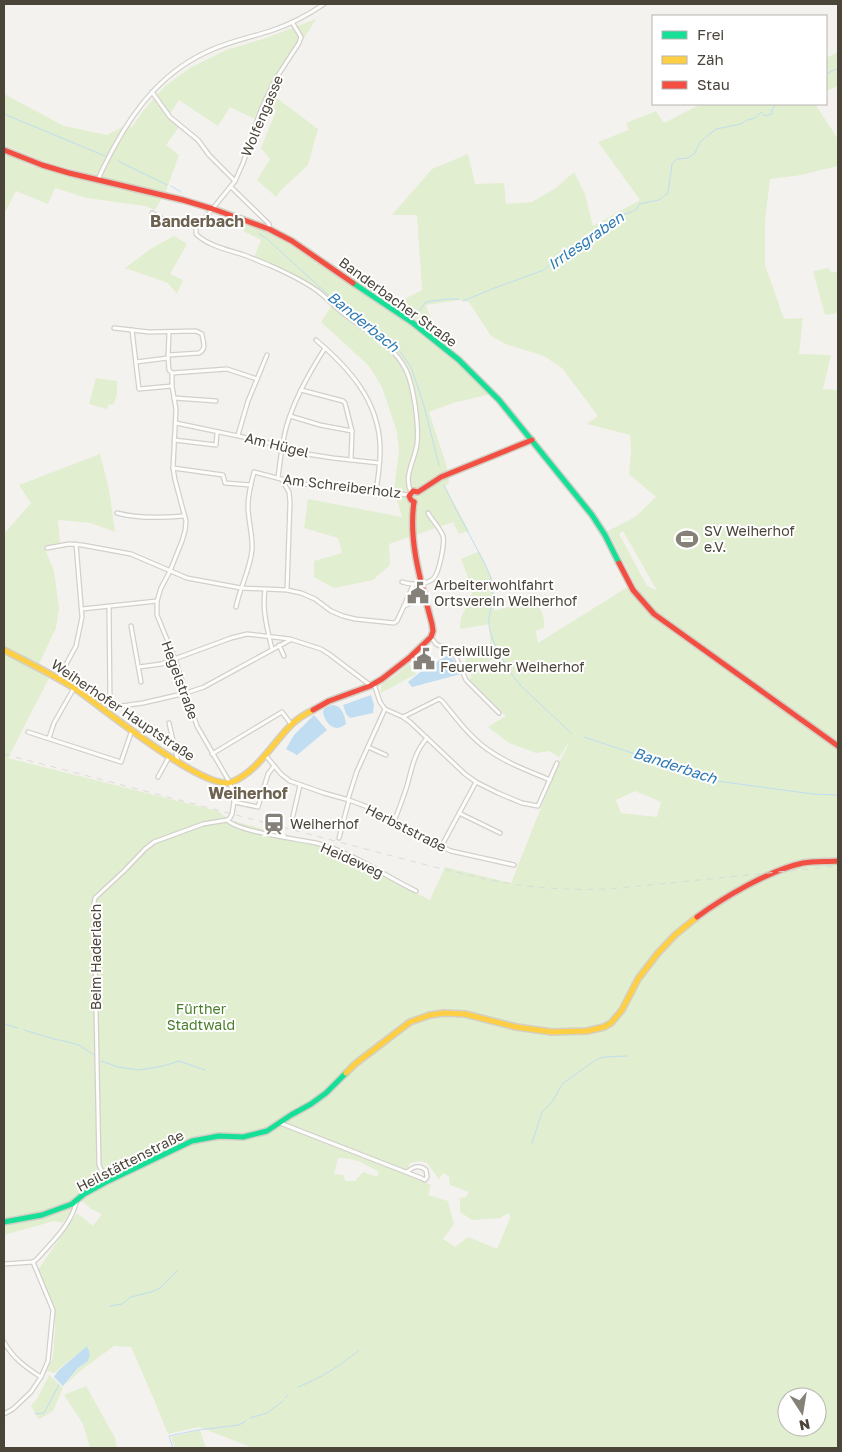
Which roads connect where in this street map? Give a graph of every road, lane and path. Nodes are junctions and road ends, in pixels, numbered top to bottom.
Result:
1 (324, 4) edge
2 (292, 22) junction
3 (152, 92) junction
4 (4, 150) edge
5 (98, 181) junction
6 (235, 181) junction
7 (231, 187) junction
8 (213, 209) junction
9 (152, 213) dead end
10 (196, 225) junction
11 (269, 229) junction
12 (114, 328) dead end
13 (132, 330) junction
14 (170, 332) junction
15 (316, 340) dead end
16 (325, 348) junction
17 (267, 355) dead end
18 (168, 357) junction
19 (136, 362) junction
20 (172, 373) junction
21 (257, 379) junction
22 (172, 386) junction
23 (301, 390) junction
24 (174, 398) junction
25 (216, 401) dead end
26 (290, 416) junction
27 (176, 423) junction
28 (352, 431) junction
29 (217, 433) junction
30 (238, 435) junction
31 (174, 440) junction
32 (532, 440) junction
33 (282, 446) junction
34 (351, 460) junction
35 (379, 463) junction
36 (173, 468) junction
37 (280, 478) junction
38 (251, 485) junction
39 (376, 492) junction
40 (418, 492) junction
41 (410, 493) junction
42 (414, 502) junction
43 (428, 512) dead end
44 (118, 514) dead end
45 (184, 516) junction
46 (76, 544) junction
47 (47, 548) dead end
48 (170, 571) junction
49 (402, 582) dead end
50 (421, 583) junction
51 (413, 585) junction
52 (242, 588) junction
53 (265, 590) junction
54 (287, 590) junction
55 (408, 597) junction
56 (425, 599) junction
57 (157, 601) junction
58 (416, 601) junction
59 (404, 606) junction
60 (109, 607) junction
61 (236, 607) dead end
62 (82, 609) junction
63 (130, 626) dead end
64 (269, 636) junction
65 (431, 637) junction
66 (290, 639) junction
67 (279, 645) junction
68 (272, 649) junction
69 (4, 650) edge
70 (284, 656) dead end
71 (175, 659) junction
72 (139, 667) junction
73 (58, 679) junction
74 (140, 682) dead end
75 (372, 685) junction
76 (74, 688) junction
77 (186, 693) junction
78 (110, 704) junction
79 (385, 709) junction
80 (105, 710) junction
81 (499, 713) dead end
82 (403, 716) junction
83 (169, 723) dead end
84 (292, 725) junction
85 (132, 730) junction
86 (28, 732) dead end
87 (49, 738) junction
88 (427, 738) junction
89 (838, 746) edge
90 (368, 747) junction
91 (212, 754) junction
92 (386, 755) dead end
93 (266, 756) junction
94 (169, 757) junction
95 (178, 762) junction
96 (557, 762) dead end
97 (274, 766) junction
98 (158, 777) dead end
99 (550, 780) junction
100 (476, 782) junction
101 (230, 783) junction
102 (300, 785) junction
103 (349, 799) junction
104 (234, 802) junction
105 (459, 813) junction
106 (227, 820) junction
107 (292, 820) dead end
108 (394, 821) junction
109 (500, 833) dead end
110 (339, 838) dead end
111 (441, 847) junction
112 (838, 861) edge
113 (514, 865) dead end
114 (416, 891) dead end
115 (280, 1122) junction
116 (406, 1172) junction
117 (106, 1182) junction
118 (76, 1201) junction
119 (4, 1222) edge
120 (32, 1262) junction
121 (4, 1264) edge
122 (4, 1342) edge
123 (41, 1377) junction
124 (4, 1414) edge

1 - 2 street
2 - 3 street
2 - 6 street, Wolfengasse
3 - 5 street
3 - 6 street
4 - 5 street, Banderbacher Straße
5 - 8 street, Banderbacher Straße
6 - 7 street, Wolfengasse
7 - 8 street, Wolfengasse
7 - 11 street
8 - 10 street, Wolfengasse
8 - 11 street, Banderbacher Straße
9 - 10 street
10 - 41 street
11 - 32 street, Banderbacher Straße
12 - 13 street
13 - 14 street
13 - 19 street
14 - 18 street
14 - 18 street
15 - 16 street
16 - 23 street
16 - 35 street
17 - 21 street
18 - 19 street
18 - 20 street
19 - 22 street
20 - 21 street
20 - 22 street
21 - 30 street
22 - 24 street
23 - 26 street
23 - 28 street
24 - 25 street
24 - 27 street
26 - 28 street
26 - 33 street
27 - 29 street, Am Hügel
27 - 31 street
28 - 34 street
29 - 30 street, Am Hügel
29 - 31 street
30 - 33 street, Am Hügel
31 - 36 street
32 - 40 street
32 - 89 street, Banderbacher Straße
33 - 34 street, Am Hügel
33 - 37 street
34 - 35 street, Am Hügel
35 - 39 street
36 - 38 street
36 - 45 street
37 - 38 street, Am Schreiberholz
37 - 39 street, Am Schreiberholz
37 - 54 street
38 - 52 street
39 - 41 street, Am Schreiberholz
40 - 41 street
40 - 42 street
41 - 42 street
42 - 50 street
43 - 50 street
44 - 45 street
45 - 48 street, Hegelstraße
46 - 47 street
46 - 48 street
46 - 62 street
48 - 52 street
48 - 57 street, Hegelstraße
49 - 51 street
50 - 51 street
50 - 56 street
51 - 55 street
52 - 53 street
52 - 61 street
53 - 54 street
53 - 64 street
54 - 59 street
55 - 58 street
55 - 59 street
56 - 58 street
56 - 65 street
57 - 60 street
57 - 71 street, Hegelstraße
58 - 59 street
60 - 62 street
60 - 78 street
62 - 73 street
63 - 72 street
64 - 66 street
64 - 68 street
64 - 71 street
65 - 75 street
65 - 81 street
66 - 67 street
66 - 75 street
67 - 68 street
67 - 70 street
68 - 77 street
69 - 73 street, Weiherhofer Hauptstraße
71 - 72 street
71 - 77 street, Hegelstraße
72 - 74 street
73 - 76 street, Weiherhofer Hauptstraße
75 - 79 street
75 - 84 street
76 - 80 street, Weiherhofer Hauptstraße
76 - 87 street
77 - 78 street
77 - 91 street, Hegelstraße
78 - 80 street
79 - 82 street
79 - 90 street
80 - 85 street, Weiherhofer Hauptstraße
82 - 88 street
82 - 99 street
83 - 95 street
84 - 91 street
84 - 93 street
85 - 87 street
85 - 94 street, Weiherhofer Hauptstraße
86 - 87 street
88 - 100 street
88 - 108 street
90 - 92 street
90 - 103 street
91 - 101 street, Hegelstraße
93 - 97 street, Herbststraße
93 - 101 street
94 - 95 street, Weiherhofer Hauptstraße
94 - 98 street
95 - 101 street, Weiherhofer Hauptstraße
96 - 99 street
97 - 102 street, Herbststraße
97 - 104 street
99 - 100 street
100 - 105 street
101 - 104 street
102 - 103 street, Herbststraße
102 - 107 street
103 - 108 street, Herbststraße
103 - 110 street
104 - 106 street
105 - 109 street
105 - 111 street
106 - 114 street, Heideweg
106 - 117 street, Beim Haderlach
108 - 111 street, Herbststraße
111 - 113 street, Herbststraße
112 - 115 street, Heilstättenstraße
115 - 116 street
115 - 117 street, Heilstättenstraße
116 - 116 street
117 - 118 street, Heilstättenstraße
118 - 119 street, Heilstättenstraße
118 - 120 street
120 - 121 street
120 - 123 street
122 - 123 street
123 - 124 street

